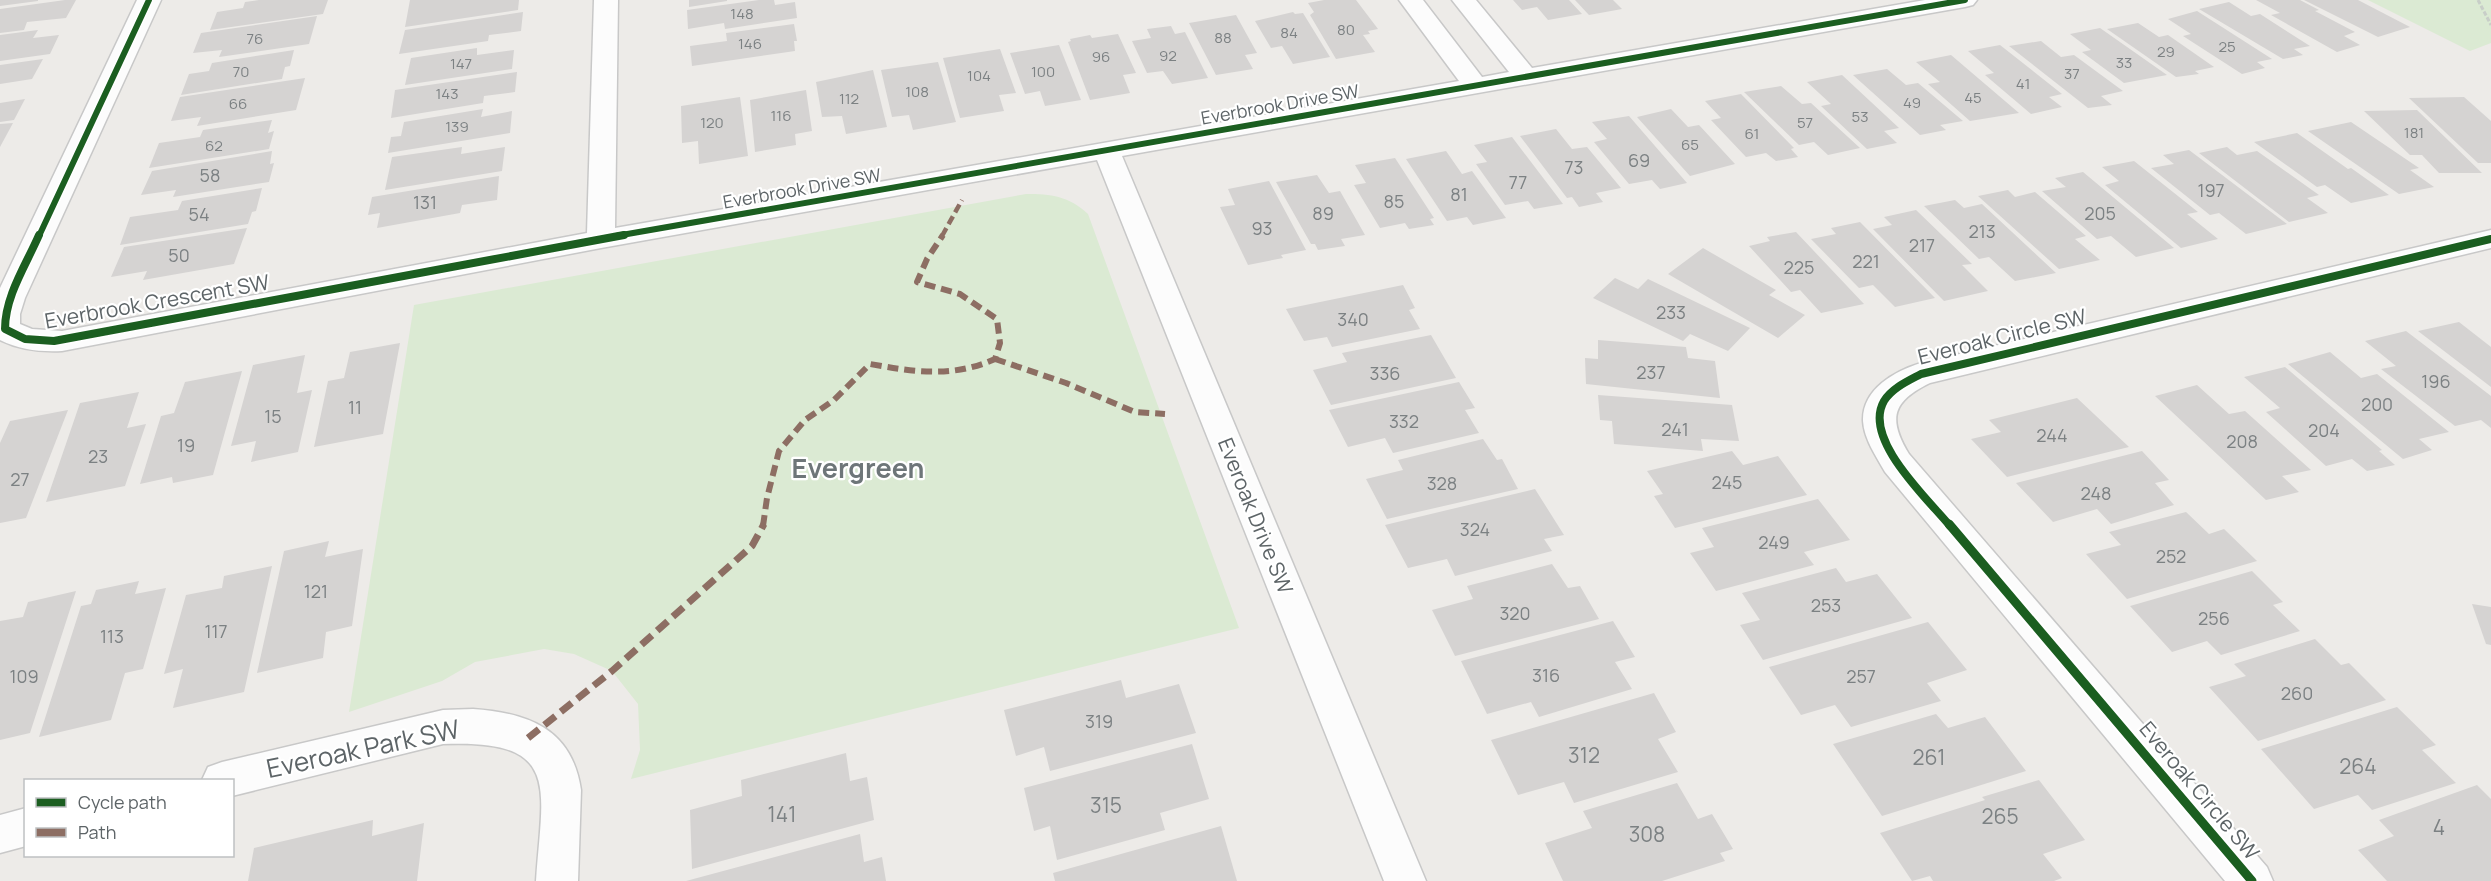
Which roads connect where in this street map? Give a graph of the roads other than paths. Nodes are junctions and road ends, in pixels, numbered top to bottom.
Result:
1 (149, 0) edge
2 (606, 0) edge
3 (1411, 0) edge
4 (1464, 0) edge
5 (1965, 0) edge
6 (1526, 77) junction
7 (1476, 86) junction
8 (1107, 151) junction
9 (601, 239) junction
10 (2491, 239) edge
11 (226, 779) edge
12 (24, 828) edge
13 (0, 834) edge
14 (557, 881) edge
15 (1405, 881) edge
16 (2252, 881) edge

1 - 9 street, Everbrook Crescent SW
2 - 9 street
3 - 7 street
4 - 6 street
5 - 6 street, Everbrook Drive SW
6 - 7 street, Everbrook Drive SW
7 - 8 street, Everbrook Drive SW
8 - 9 street, Everbrook Drive SW
8 - 15 street, Everoak Drive SW
10 - 16 street, Everoak Circle SW
11 - 14 street, Everoak Park SW
12 - 13 street

